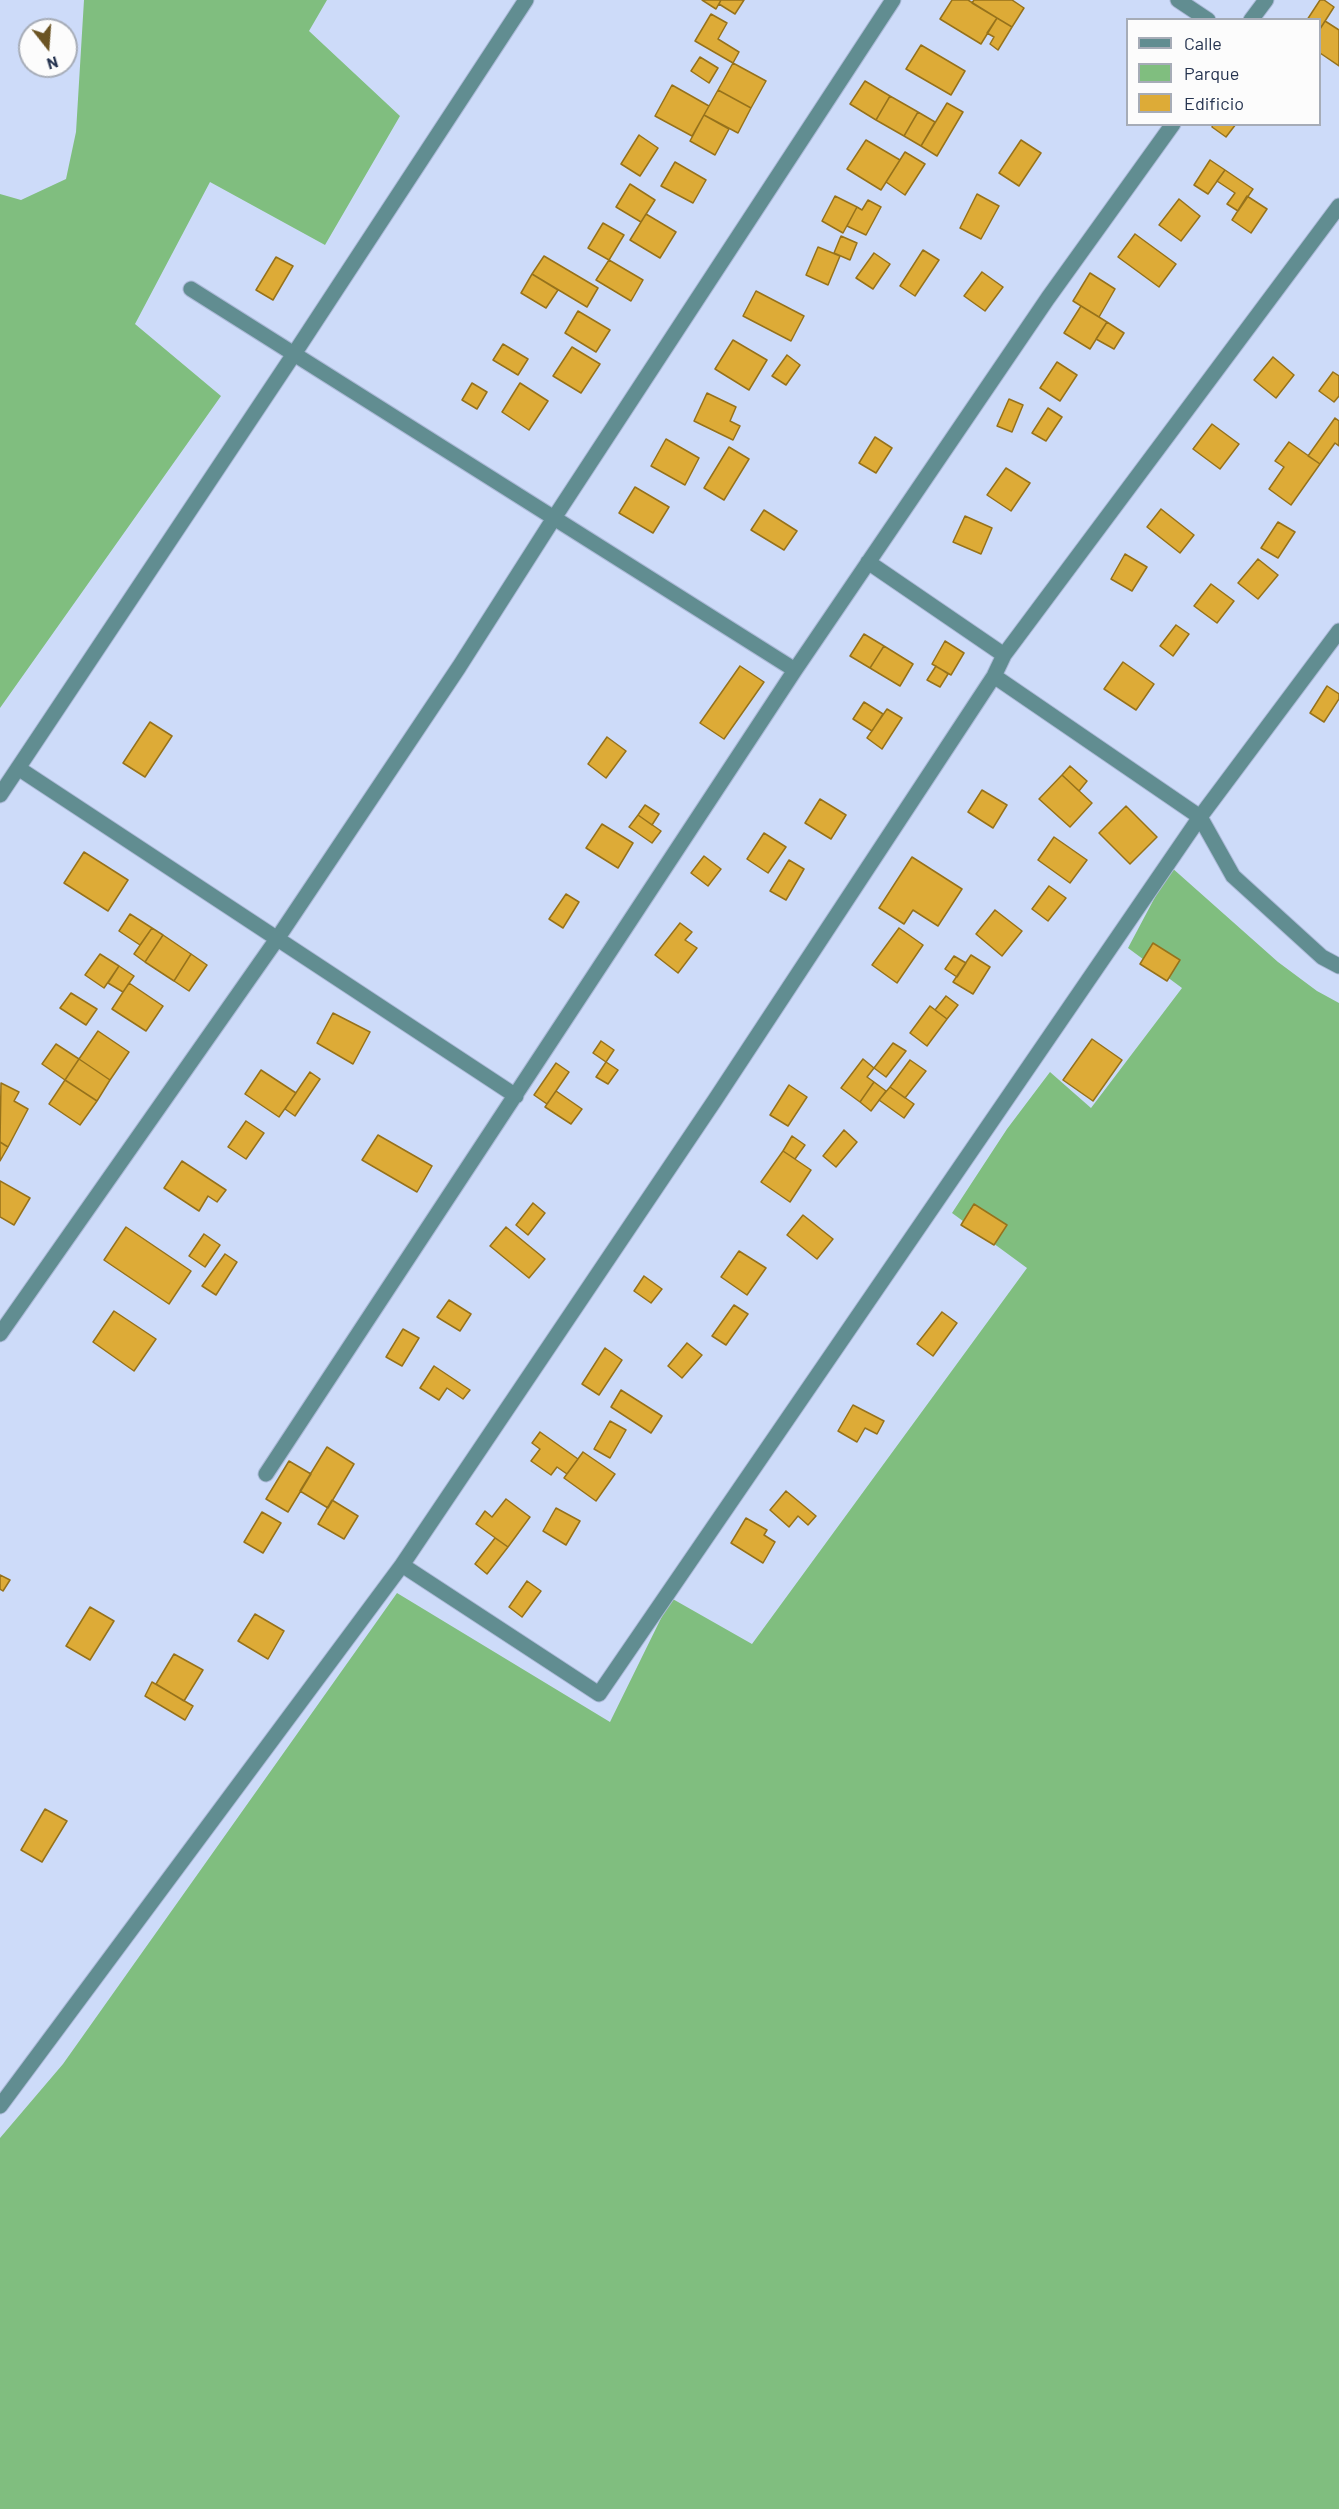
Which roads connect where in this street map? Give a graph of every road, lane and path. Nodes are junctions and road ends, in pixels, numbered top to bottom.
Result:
1 (526, 0) edge
2 (893, 0) edge
3 (1178, 0) edge
4 (1266, 0) edge
5 (1205, 18) edge
6 (1252, 18) edge
7 (1172, 126) edge
8 (1339, 206) edge
9 (191, 289) dead end
10 (294, 354) junction
11 (554, 518) junction
12 (868, 562) junction
13 (1339, 631) edge
14 (1004, 656) junction
15 (795, 670) junction
16 (994, 676) junction
17 (18, 768) junction
18 (0, 795) edge
19 (1200, 817) junction
20 (277, 939) junction
21 (1339, 966) edge
22 (516, 1096) junction
23 (0, 1334) edge
24 (266, 1474) dead end
25 (402, 1565) junction
26 (0, 2106) edge

1 - 10 street
2 - 11 street
3 - 5 street
4 - 6 street
7 - 12 street
8 - 14 street
9 - 10 street
10 - 11 street
10 - 17 street
11 - 15 street
11 - 20 street
12 - 14 street
12 - 15 street
13 - 19 street
14 - 16 street
15 - 22 street
16 - 19 street
16 - 25 street
17 - 18 street
17 - 20 street
19 - 21 street
19 - 25 street
20 - 22 street
20 - 23 street
22 - 24 street
25 - 26 street

